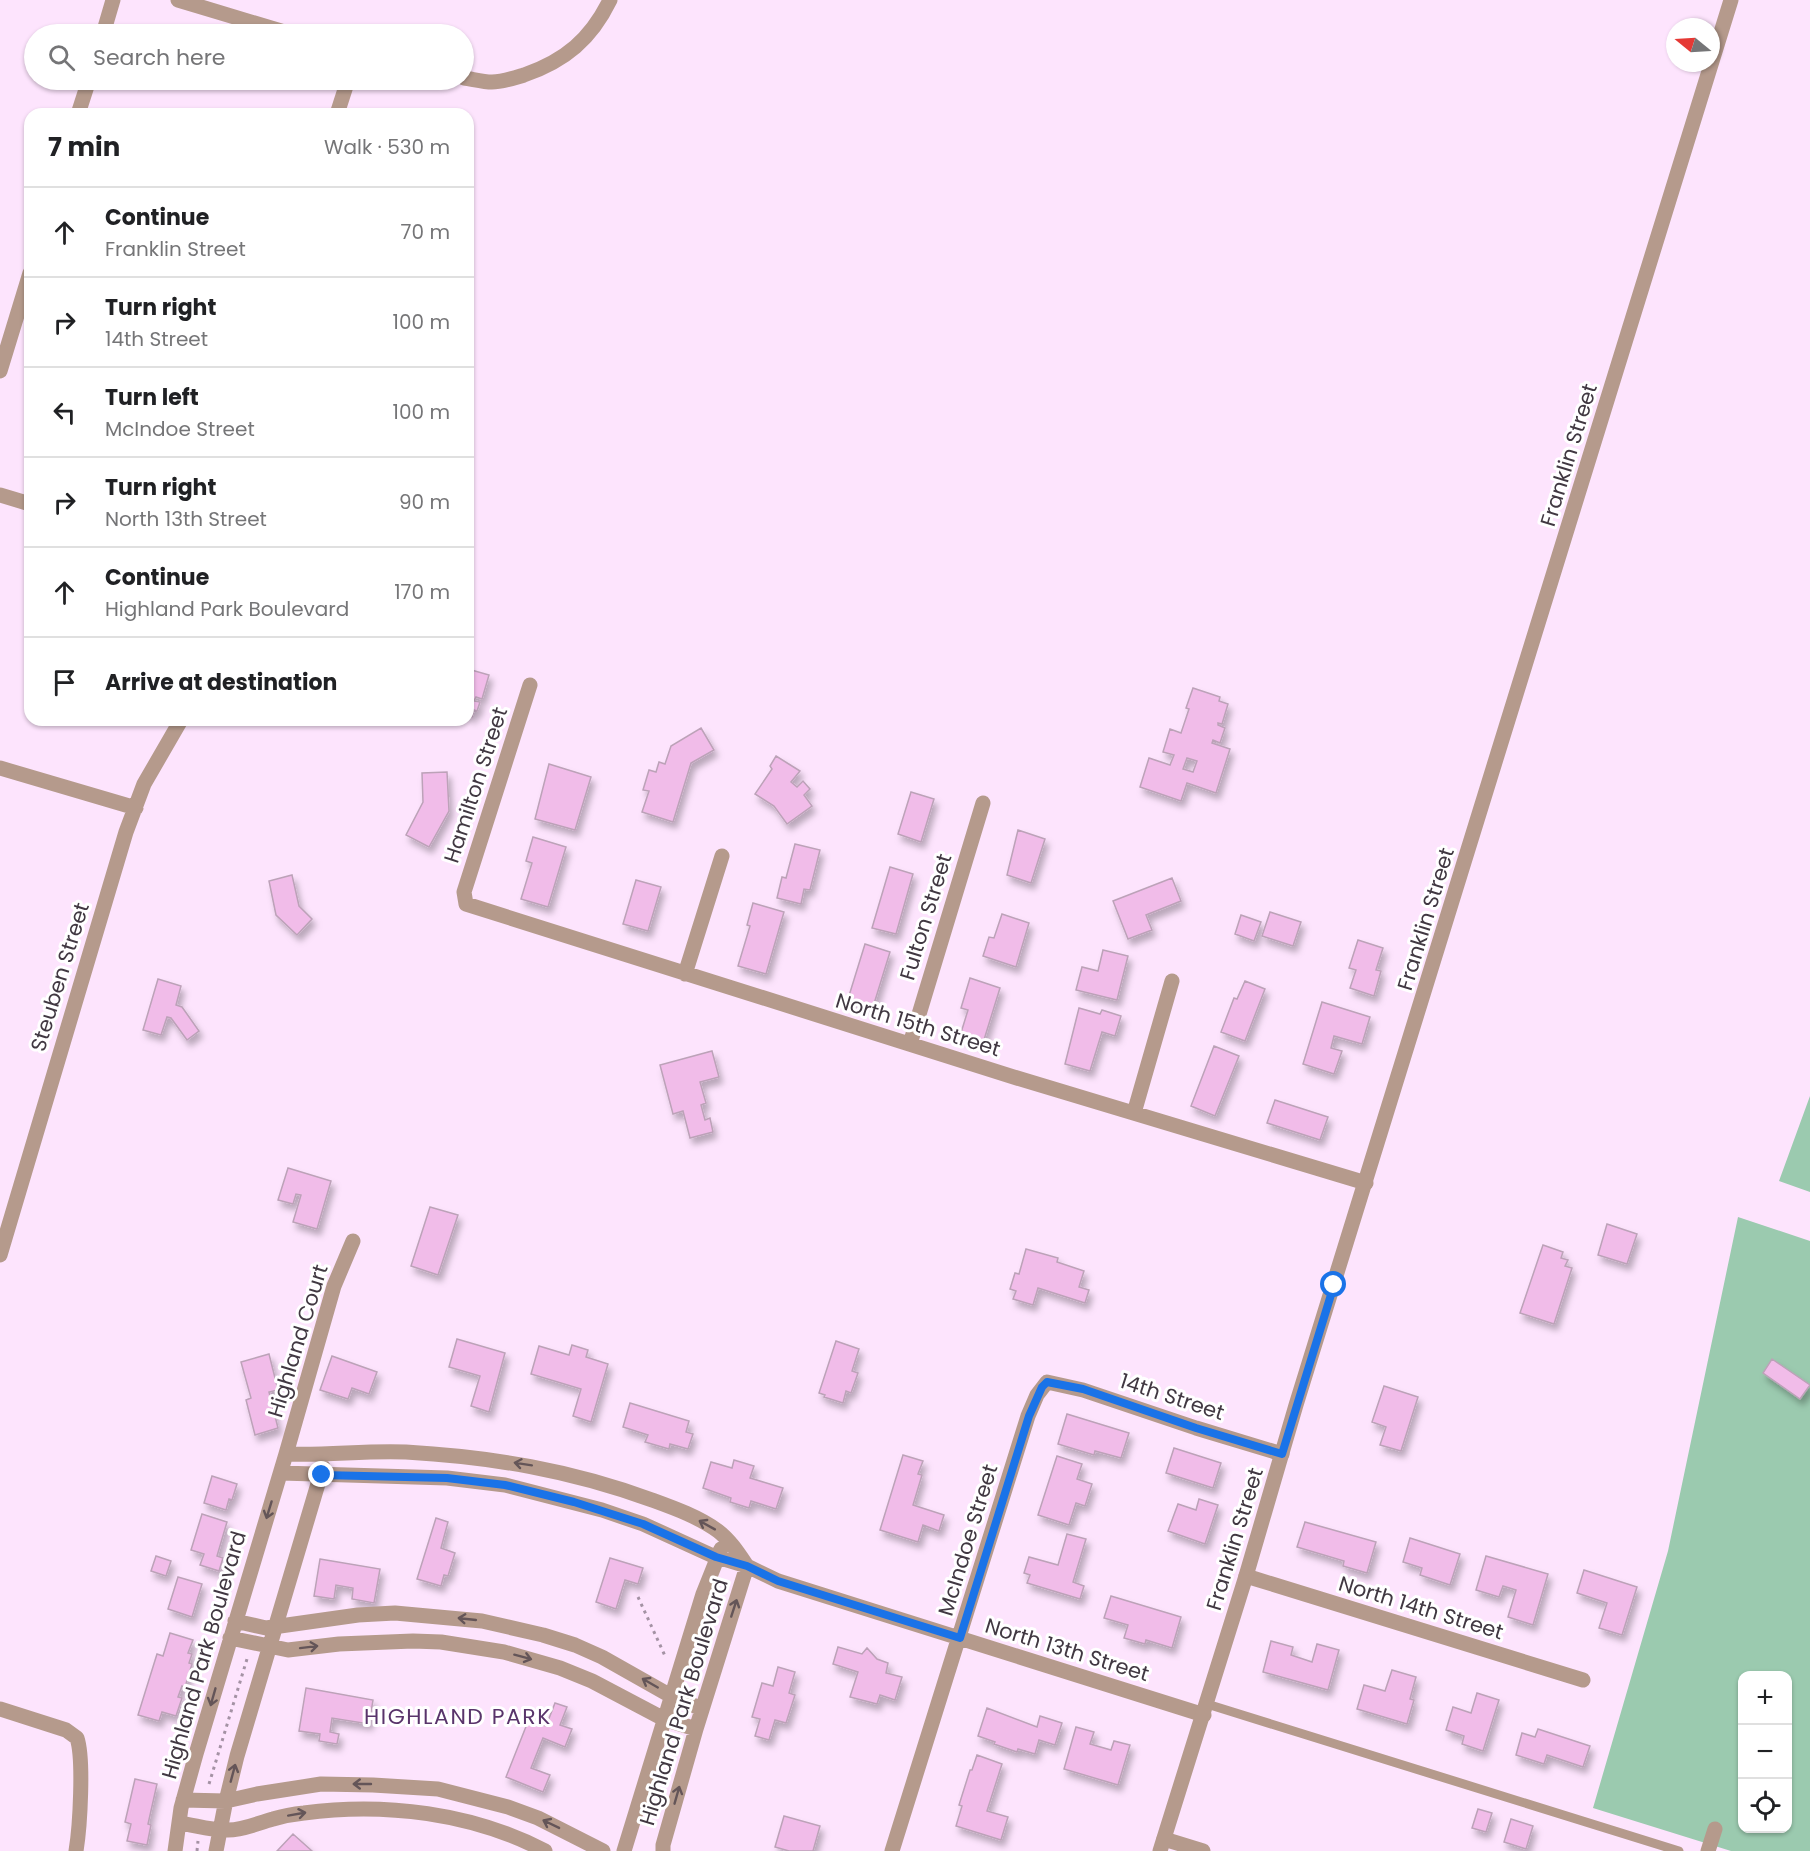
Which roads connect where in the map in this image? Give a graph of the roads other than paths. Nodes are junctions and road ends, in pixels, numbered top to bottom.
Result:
1 (113, 0) edge
2 (178, 0) edge
3 (610, 0) edge
4 (1731, 0) edge
5 (106, 24) edge
6 (258, 24) edge
7 (474, 79) edge
8 (86, 90) edge
9 (345, 90) edge
10 (80, 108) edge
11 (339, 108) edge
12 (24, 293) edge
13 (0, 371) edge
14 (0, 495) edge
15 (24, 502) edge
16 (530, 685) dead end
17 (178, 726) edge
18 (0, 768) edge
19 (983, 802) dead end
20 (136, 807) junction
21 (722, 856) dead end
22 (465, 897) joint
23 (685, 974) junction
24 (1172, 981) dead end
25 (910, 1044) junction
26 (1134, 1113) junction
27 (1366, 1183) junction
28 (353, 1242) dead end
29 (0, 1254) edge
30 (1047, 1382) joint
31 (286, 1454) junction
32 (324, 1454) junction
33 (1282, 1454) junction
34 (281, 1473) junction
35 (322, 1475) junction
36 (727, 1539) junction
37 (716, 1557) junction
38 (747, 1566) junction
39 (1246, 1575) junction
40 (235, 1621) junction
41 (274, 1628) junction
42 (230, 1638) junction
43 (960, 1638) junction
44 (269, 1647) junction
45 (1582, 1680) dead end
46 (671, 1696) junction
47 (0, 1709) edge
48 (702, 1709) junction
49 (1205, 1709) junction
50 (664, 1719) junction
51 (696, 1730) junction
52 (183, 1800) junction
53 (226, 1801) junction
54 (178, 1823) junction
55 (1715, 1829) dead end
56 (220, 1830) junction
57 (1162, 1845) edge
58 (76, 1851) edge
59 (175, 1851) edge
60 (216, 1851) edge
61 (545, 1851) edge
62 (603, 1851) edge
63 (624, 1851) edge
64 (663, 1851) edge
65 (892, 1851) edge
66 (1203, 1851) edge
67 (1679, 1851) edge
68 (1708, 1851) edge

1 - 5 street
2 - 6 street
3 - 7 street
4 - 27 street, Franklin Street
8 - 10 street
9 - 11 street
12 - 13 street
14 - 15 street
16 - 22 street, Hamilton Street
17 - 20 street, Steuben Street
18 - 20 street
19 - 25 street, Fulton Street
20 - 29 street, Steuben Street
21 - 23 street
22 - 23 street, North 15th Street
23 - 25 street, North 15th Street
24 - 26 street
25 - 26 street, North 15th Street
26 - 27 street, North 15th Street
27 - 33 street, Franklin Street
28 - 31 street, Highland Court
30 - 33 street, 14th Street
30 - 43 street, McIndoe Street
31 - 32 street, Highland Park Boulevard
31 - 34 street, Highland Park Boulevard
32 - 35 street
36 -> 32 street, Highland Park Boulevard
33 - 39 street, Franklin Street
34 - 35 street, Highland Park Boulevard
34 -> 40 street, Highland Park Boulevard
35 - 37 street, Highland Park Boulevard
35 - 41 street
36 - 37 street, Highland Park Boulevard
36 - 38 street, Highland Park Boulevard
37 - 38 street, Highland Park Boulevard
37 - 46 street, Highland Park Boulevard
38 - 43 street, North 13th Street
48 -> 38 street, Highland Park Boulevard
39 - 45 street, North 14th Street
39 - 49 street, Franklin Street
40 - 41 street
40 - 42 street, Highland Park Boulevard
41 - 44 street
46 -> 41 street
42 - 44 street
42 -> 52 street, Highland Park Boulevard
43 - 49 street, North 13th Street
43 - 65 street, McIndoe Street
44 -> 50 street
53 -> 44 street
46 - 48 street
46 - 50 street, Highland Park Boulevard
47 - 58 street
48 - 51 street, Highland Park Boulevard
49 - 57 street, Franklin Street
49 - 67 lane
50 - 51 street
50 - 63 street, Highland Park Boulevard
64 -> 51 street, Highland Park Boulevard
52 - 53 street
52 - 54 street, Highland Park Boulevard
53 - 56 street
62 -> 53 street
54 - 56 street
54 - 59 street, Highland Park Boulevard
55 - 68 street
56 - 60 street
56 -> 61 street
57 - 66 street

